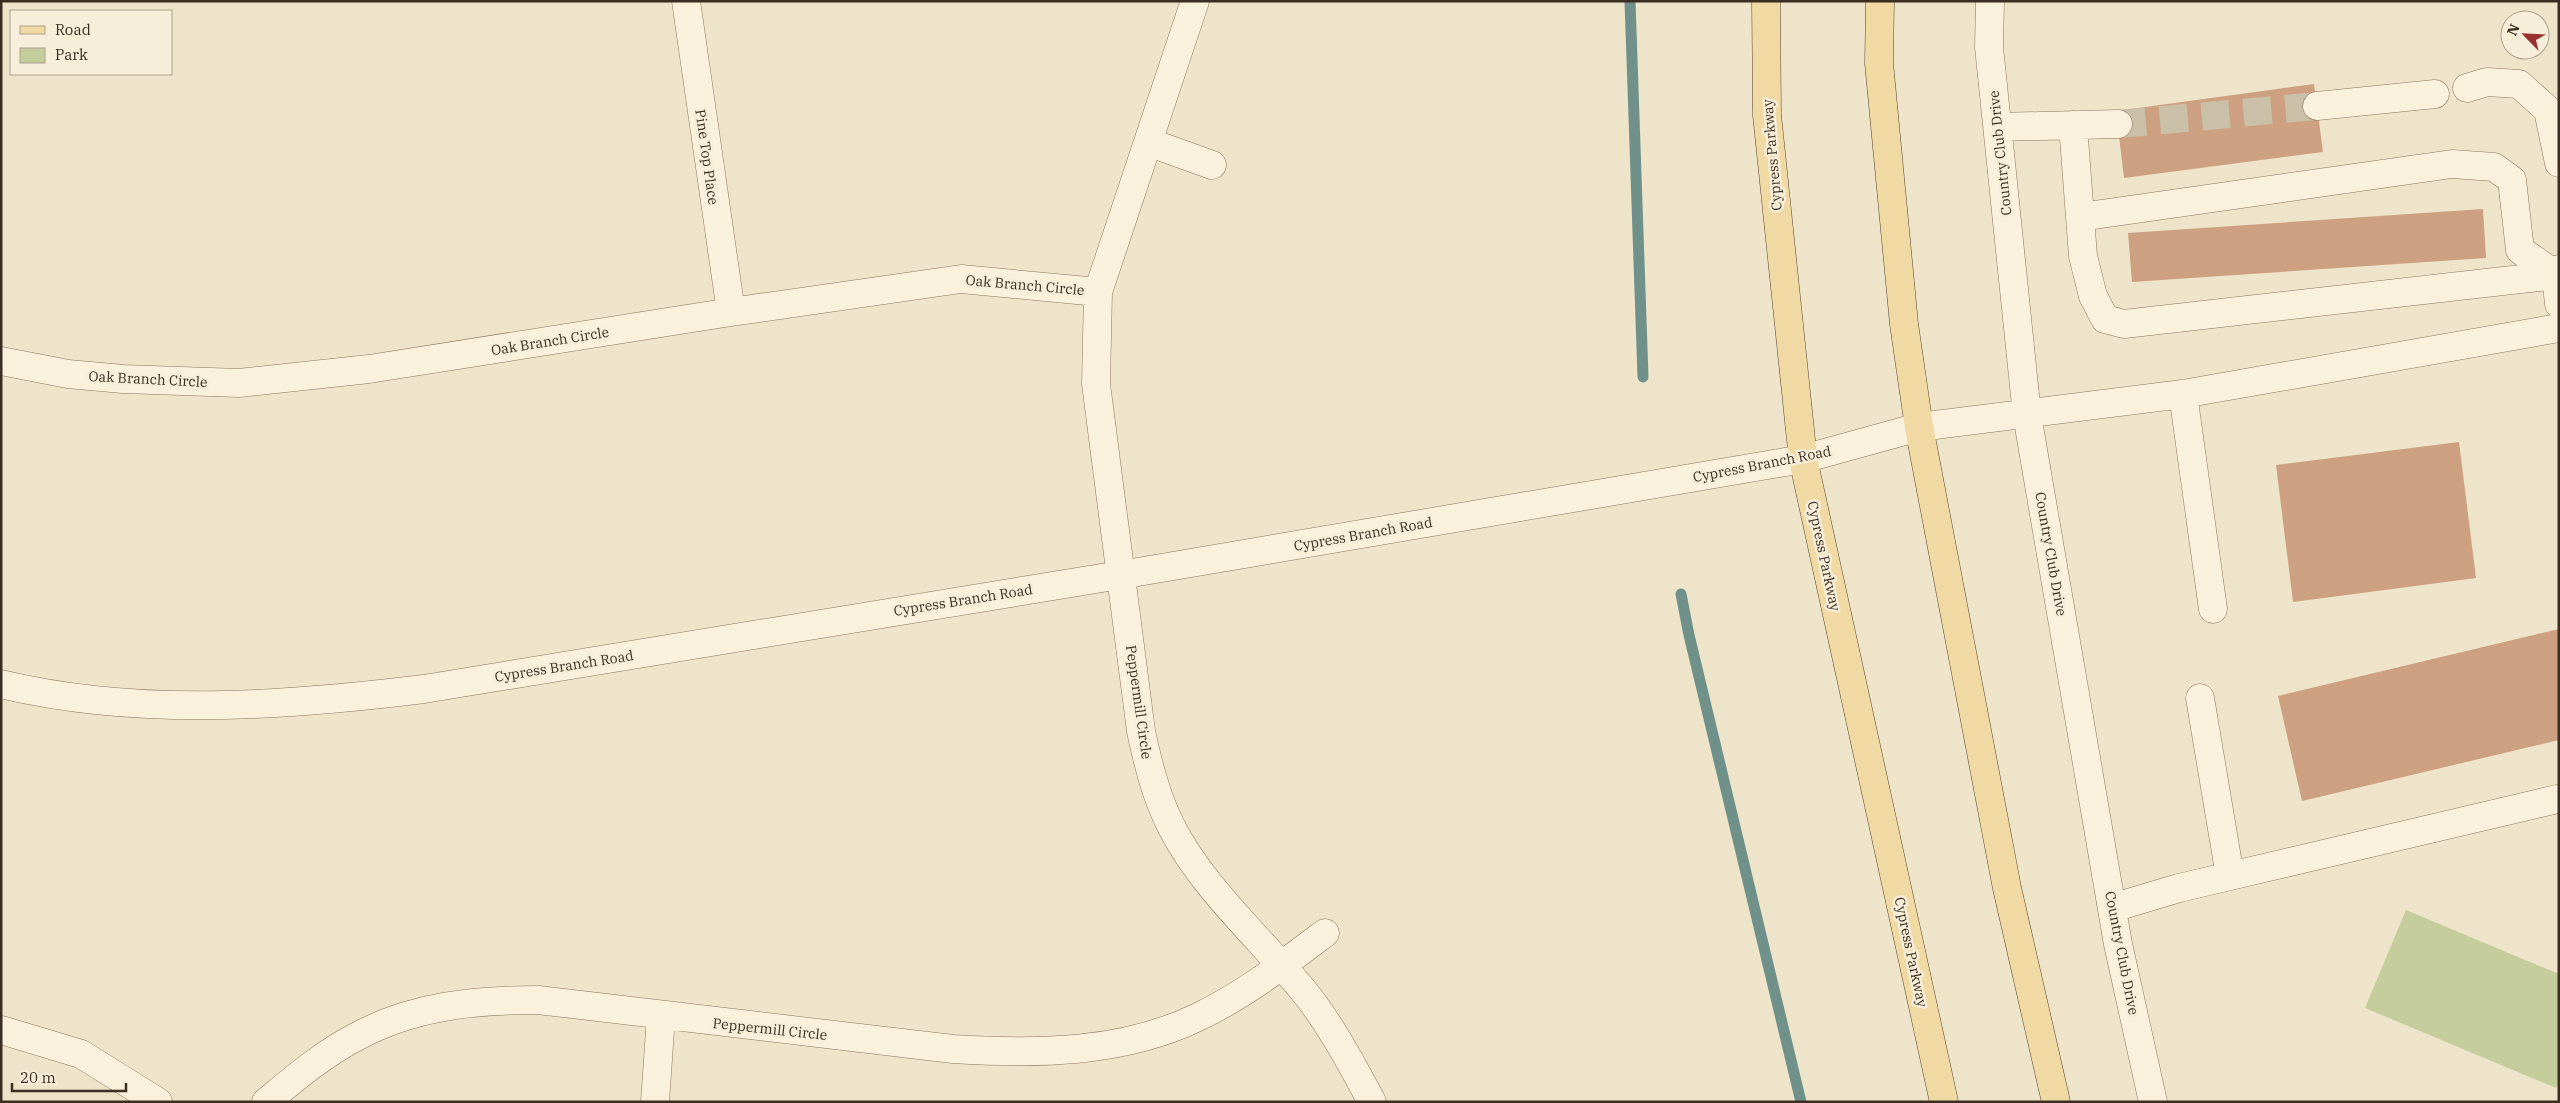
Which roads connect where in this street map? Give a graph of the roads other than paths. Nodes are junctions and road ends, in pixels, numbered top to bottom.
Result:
1 (686, 1) edge
2 (1195, 1) edge
3 (1766, 1) edge
4 (1880, 1) edge
5 (1990, 1) edge
6 (2467, 88) dead end
7 (2436, 94) dead end
8 (2317, 106) tunnel mouth
9 (2118, 124) tunnel mouth
10 (2073, 125) junction
11 (1998, 127) junction
12 (1148, 142) junction
13 (2559, 162) edge
14 (1212, 165) dead end
15 (2080, 217) junction
16 (2557, 272) edge
17 (1098, 292) junction
18 (2559, 304) edge
19 (731, 312) junction
20 (2559, 328) edge
21 (1, 361) edge
22 (2183, 394) junction
23 (2027, 415) junction
24 (1919, 427) junction
25 (1803, 458) junction
26 (1120, 575) junction
27 (2213, 609) dead end
28 (1, 684) edge
29 (2200, 698) dead end
30 (2557, 799) dead end
31 (2230, 876) junction
32 (2112, 908) junction
33 (1325, 933) dead end
34 (1282, 966) junction
35 (661, 1016) junction
36 (1, 1030) edge
37 (158, 1102) edge
38 (266, 1102) edge
39 (655, 1102) edge
40 (1372, 1102) edge
41 (1944, 1102) edge
42 (2056, 1102) edge
43 (2154, 1102) edge

1 - 19 street, Pine Top Place
2 - 12 street, Oak Branch Circle
3 - 25 main road, Cypress Parkway
4 - 24 main road
5 - 11 street, Country Club Drive
6 - 13 street
7 - 8 street
9 - 10 street
10 - 11 street
10 - 15 street
11 - 23 street, Country Club Drive
12 - 14 street
12 - 17 street, Oak Branch Circle
15 - 16 street
15 - 16 street
16 - 18 street
17 - 19 street, Oak Branch Circle
17 - 26 street, Oak Branch Circle
19 - 21 street, Oak Branch Circle
20 - 22 street, Cypress Branch Road
22 - 23 street, Cypress Branch Road
22 - 27 street
23 - 24 street, Cypress Branch Road
23 - 32 street, Country Club Drive
24 - 25 street, Cypress Branch Road
24 - 42 main road
25 - 26 street, Cypress Branch Road
25 - 41 main road, Cypress Parkway
26 - 28 street, Cypress Branch Road
26 - 34 street, Peppermill Circle
29 - 31 street
30 - 31 street
31 - 32 street
32 - 43 street, Country Club Drive
33 - 34 street, Peppermill Circle
34 - 35 street, Peppermill Circle
34 - 40 street, Peppermill Circle
35 - 38 street, Peppermill Circle
35 - 39 street
36 - 37 street

